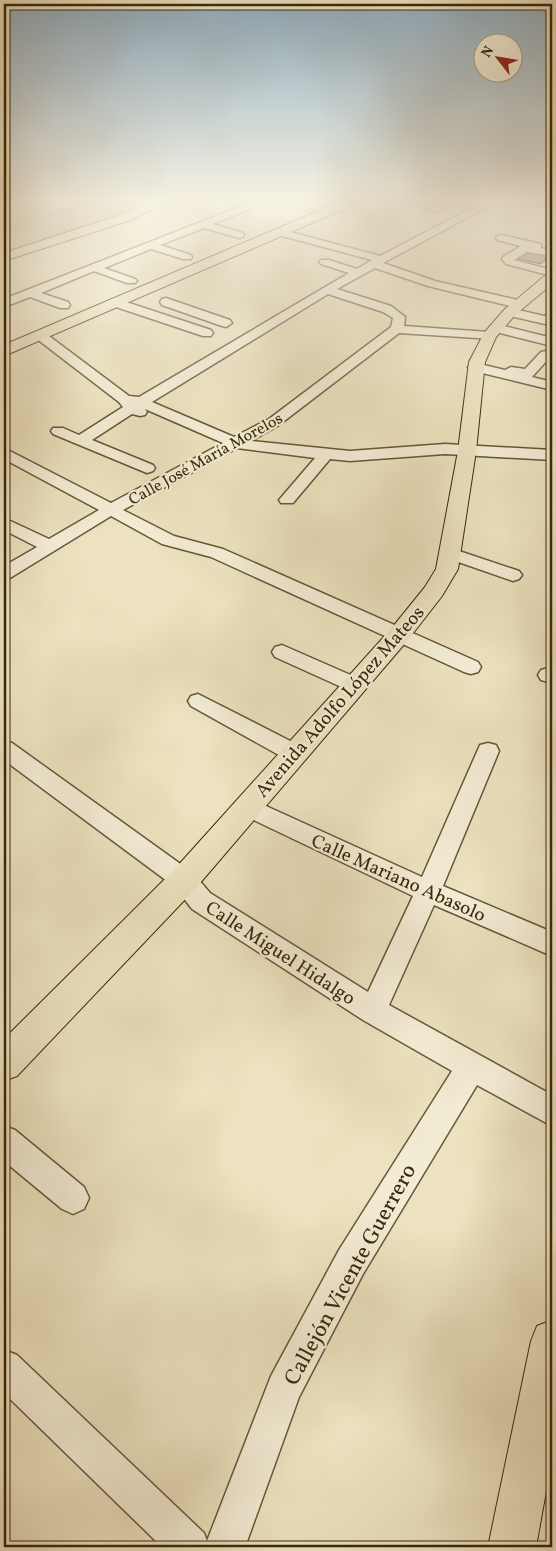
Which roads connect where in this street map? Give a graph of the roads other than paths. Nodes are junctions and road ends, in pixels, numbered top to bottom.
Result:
1 (84, 272) edge
2 (107, 272) edge
3 (187, 272) edge
4 (404, 272) edge
5 (359, 273) edge
6 (549, 273) edge
7 (131, 281) dead end
8 (326, 290) junction
9 (30, 294) junction
10 (181, 294) dead end
11 (166, 302) junction
12 (117, 303) junction
13 (4, 304) edge
14 (64, 305) dead end
15 (145, 312) junction
16 (552, 317) edge
17 (503, 320) junction
18 (396, 329) junction
19 (41, 336) junction
20 (552, 342) edge
21 (4, 351) edge
22 (546, 355) dead end
23 (476, 364) junction
24 (552, 386) edge
25 (132, 403) junction
26 (58, 431) dead end
27 (80, 440) junction
28 (228, 446) junction
29 (467, 451) junction
30 (4, 453) edge
31 (326, 454) junction
32 (552, 456) edge
33 (147, 468) dead end
34 (287, 500) dead end
35 (110, 510) junction
36 (4, 522) edge
37 (49, 546) junction
38 (450, 553) junction
39 (4, 574) edge
40 (514, 575) dead end
41 (399, 636) junction
42 (282, 652) dead end
43 (471, 667) dead end
44 (355, 685) junction
45 (198, 701) dead end
46 (4, 749) edge
47 (488, 751) dead end
48 (294, 754) junction
49 (248, 807) junction
50 (184, 880) junction
51 (428, 891) junction
52 (552, 944) edge
53 (373, 1011) junction
54 (4, 1064) edge
55 (471, 1067) junction
56 (552, 1111) edge
57 (4, 1141) edge
58 (73, 1198) dead end
59 (552, 1341) edge
60 (4, 1368) edge
61 (545, 1420) edge
62 (190, 1547) edge
63 (225, 1547) edge
64 (512, 1547) edge

1 - 9 street
2 - 7 street
3 - 12 main road
4 - 17 street
5 - 8 street
6 - 17 main road, Avenida Adolfo López Mateos
8 - 18 street
8 - 25 street
9 - 13 street
9 - 14 street
10 - 11 street
11 - 15 street
11 - 15 street
12 - 15 street
12 - 19 main road
16 - 17 street
17 - 18 street
17 - 20 street
17 - 23 main road, Avenida Adolfo López Mateos
18 - 28 street, Calle José María Morelos
19 - 21 main road
19 - 25 street
22 - 23 street
23 - 24 street
23 - 29 main road, Avenida Adolfo López Mateos
25 - 27 street
25 - 28 street
26 - 27 street
27 - 33 street
28 - 31 street
28 - 35 street, Calle José María Morelos
29 - 31 street
29 - 32 street
29 - 38 main road, Avenida Adolfo López Mateos
30 - 35 street
31 - 34 street
35 - 37 street, Calle José María Morelos
35 - 41 street
36 - 37 street
37 - 39 street, Calle José María Morelos
38 - 40 street
38 - 41 main road, Avenida Adolfo López Mateos
41 - 43 street
41 - 44 main road, Avenida Adolfo López Mateos
42 - 44 street
44 - 48 main road, Avenida Adolfo López Mateos
45 - 48 street
46 - 50 street, Calle Miguel Hidalgo
47 - 51 street
48 - 49 main road, Avenida Adolfo López Mateos
49 - 50 main road, Avenida Adolfo López Mateos
49 - 51 street, Calle Mariano Abasolo
50 - 53 street, Calle Miguel Hidalgo
50 - 54 main road, Avenida Adolfo López Mateos
51 - 52 street, Calle Mariano Abasolo
51 - 53 street
53 - 55 street, Calle Miguel Hidalgo
55 - 56 street, Calle Miguel Hidalgo
55 - 63 street, Callejón Vicente Guerrero
57 - 58 street
59 - 61 main road
60 - 62 street
61 - 64 main road

